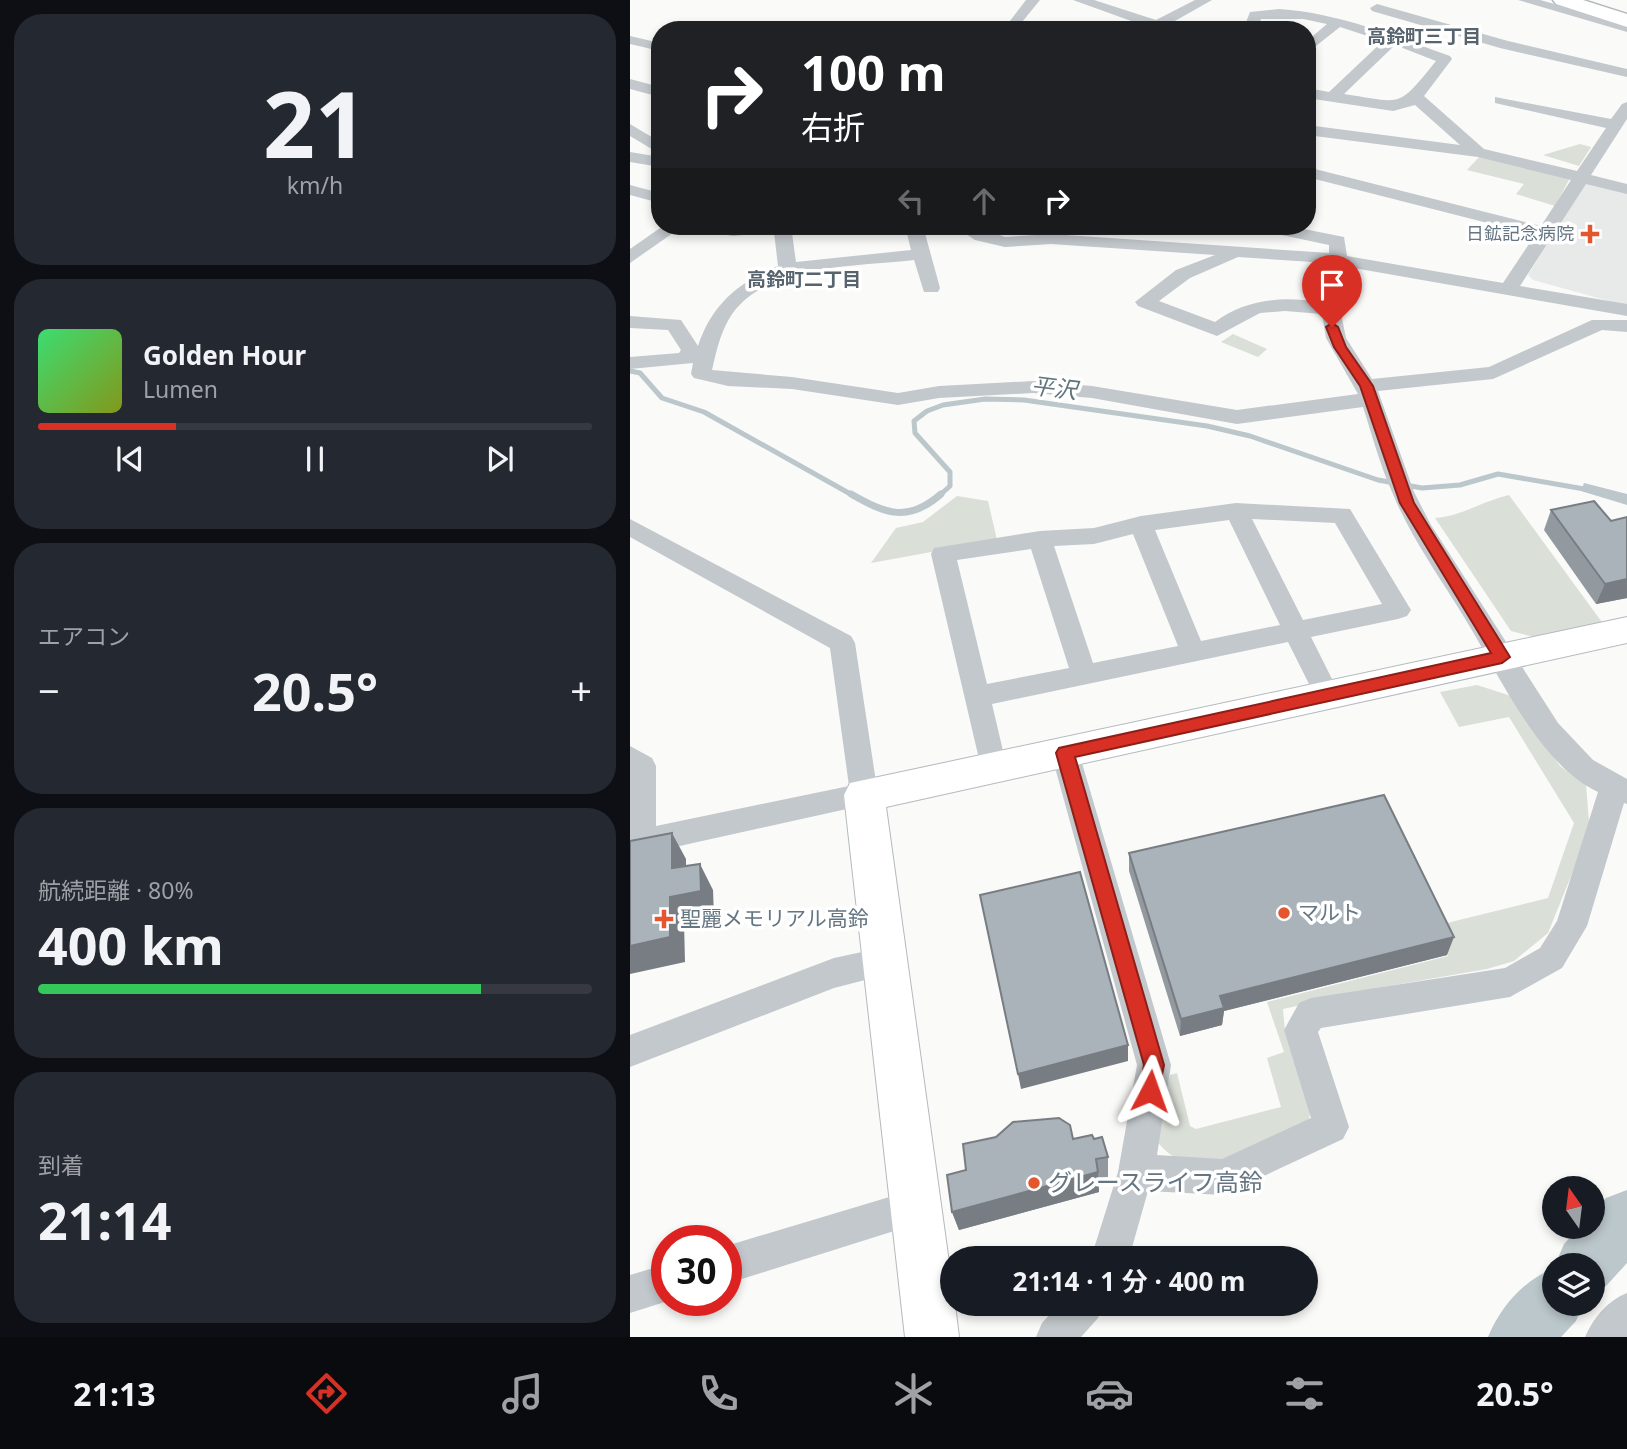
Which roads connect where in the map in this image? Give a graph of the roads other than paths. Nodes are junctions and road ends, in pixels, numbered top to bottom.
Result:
1 (1032, 0) edge
2 (1080, 0) edge
3 (1205, 0) edge
4 (1525, 0) edge
5 (1563, 0) edge
6 (1167, 3) dead end
7 (1377, 8) dead end
8 (1187, 9) junction
9 (1015, 21) edge
10 (1136, 21) edge
11 (1164, 21) edge
12 (1253, 21) edge
13 (1337, 22) junction
14 (1626, 24) edge
15 (651, 36) edge
16 (630, 40) edge
17 (1316, 41) edge
18 (1391, 41) junction
19 (651, 45) edge
20 (1627, 73) edge
21 (630, 84) edge
22 (651, 90) edge
23 (1316, 94) edge
24 (1332, 97) junction
25 (1415, 97) junction
26 (1500, 100) dead end
27 (1627, 107) edge
28 (1616, 125) junction
29 (1316, 131) edge
30 (634, 135) edge
31 (651, 144) edge
32 (1478, 152) junction
33 (630, 157) edge
34 (651, 160) edge
35 (1316, 174) edge
36 (1580, 177) junction
37 (1627, 189) edge
38 (630, 190) edge
39 (651, 196) edge
40 (1544, 232) junction
41 (661, 235) edge
42 (783, 235) edge
43 (917, 235) edge
44 (979, 235) edge
45 (1032, 235) edge
46 (1076, 235) edge
47 (1308, 235) edge
48 (1248, 251) junction
49 (922, 254) junction
50 (630, 257) edge
51 (1329, 259) junction
52 (788, 270) junction
53 (931, 288) dead end
54 (1509, 289) junction
55 (1330, 310) junction
56 (1627, 310) edge
57 (630, 322) edge
58 (1627, 326) edge
59 (630, 363) edge
60 (1369, 392) junction
61 (1236, 511) junction
62 (1141, 524) junction
63 (630, 527) edge
64 (1040, 539) junction
65 (1627, 630) edge
66 (1295, 631) junction
67 (1193, 652) junction
68 (1502, 657) junction
69 (1084, 674) junction
70 (1327, 695) junction
71 (976, 697) junction
72 (1065, 753) junction
73 (630, 757) edge
74 (993, 768) junction
75 (1621, 790) edge
76 (864, 795) junction
77 (636, 843) edge
78 (885, 962) junction
79 (630, 1051) edge
80 (1136, 1171) junction
81 (916, 1207) junction
82 (1114, 1246) edge
83 (742, 1260) edge
84 (651, 1288) edge
85 (630, 1294) edge
86 (1627, 1312) edge
87 (1074, 1316) edge
88 (932, 1337) edge
89 (1056, 1337) edge
90 (1605, 1337) edge

1 - 9 street
2 - 10 street
3 - 8 street
4 - 14 street
5 - 14 main road
6 - 8 street
7 - 20 street
8 - 11 street
12 - 13 street
13 - 17 street
13 - 18 street
15 - 16 street
16 - 19 street
18 - 24 street
18 - 25 street
21 - 22 street
23 - 24 street
24 - 25 street
25 - 32 street
26 - 28 street
27 - 28 street
28 - 36 street
29 - 32 street
30 - 31 street
32 - 36 street
33 - 34 street
35 - 40 street
36 - 37 street
36 - 40 street
38 - 39 street
40 - 54 street
41 - 50 street
42 - 52 street
43 - 49 street
44 - 45 street
46 - 48 street
47 - 51 street
48 - 51 street
48 - 55 street
49 - 52 street
49 - 53 street
51 - 54 street
51 - 55 street
52 - 60 street
54 - 56 street
55 - 60 street
57 - 59 street
58 - 60 street
60 - 68 street
61 - 62 street
61 - 66 street
61 - 66 street
62 - 64 street
62 - 67 street
63 - 76 street
64 - 69 street
64 - 71 street
65 - 68 street
66 - 67 street
66 - 70 street
67 - 69 street
68 - 70 street
68 - 75 street
69 - 71 street
70 - 72 street
71 - 74 street
72 - 74 street
72 - 80 street
73 - 77 street
74 - 76 street
75 - 80 street
76 - 77 street
76 - 78 street
78 - 79 street
78 - 81 street
80 - 82 street
81 - 83 street
81 - 88 street
84 - 85 street
86 - 90 street
87 - 89 street

